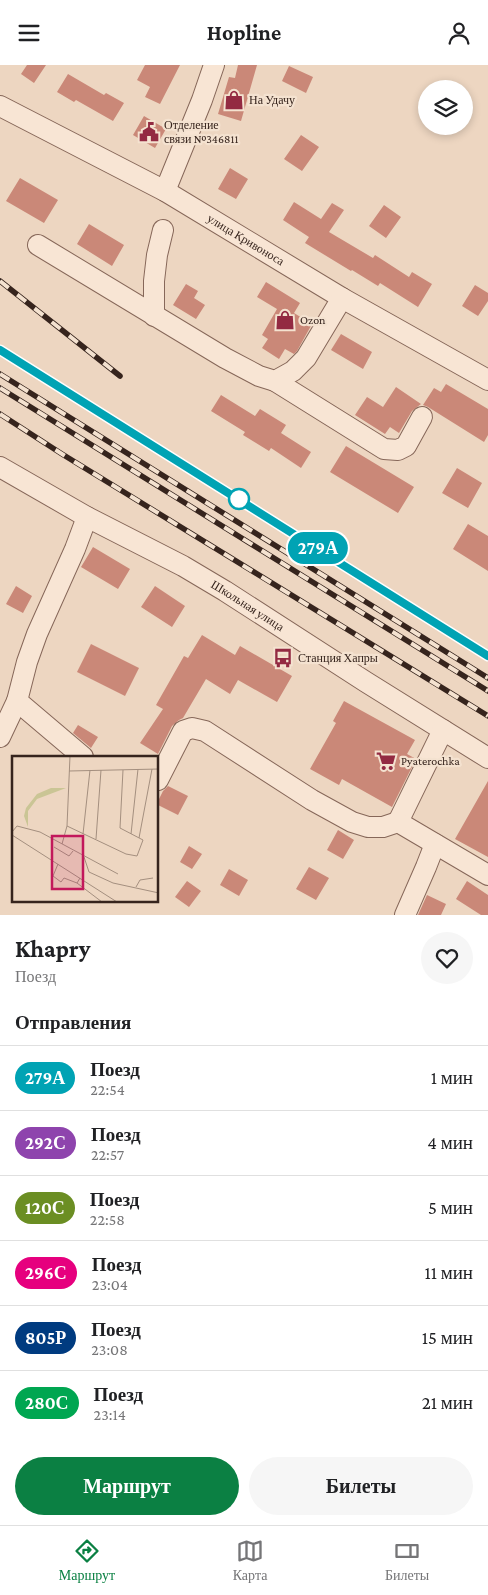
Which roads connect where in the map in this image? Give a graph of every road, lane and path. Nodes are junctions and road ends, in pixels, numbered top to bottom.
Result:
1 (214, 65) edge
2 (0, 106) edge
3 (165, 191) junction
4 (163, 230) dead end
5 (38, 245) dead end
6 (342, 298) junction
7 (154, 316) junction
8 (488, 380) edge
9 (274, 381) junction
10 (422, 417) dead end
11 (0, 467) edge
12 (87, 517) junction
13 (17, 701) junction
14 (443, 730) junction
15 (0, 737) edge
16 (82, 756) edge
17 (488, 758) edge
18 (159, 778) edge
19 (398, 823) junction
20 (435, 844) junction
21 (488, 875) edge
22 (405, 915) edge

1 - 3 street
2 - 3 street, улица Кривоноса
3 - 6 street, улица Кривоноса
4 - 7 street
5 - 7 street
6 - 8 street, улица Кривоноса
6 - 9 street
7 - 9 street
9 - 10 street
11 - 12 street, Школьная улица
12 - 13 street
12 - 14 street, Школьная улица
13 - 15 street
13 - 16 street
14 - 17 street, Школьная улица
14 - 19 street
18 - 19 street
19 - 20 street
20 - 21 street
20 - 22 street

